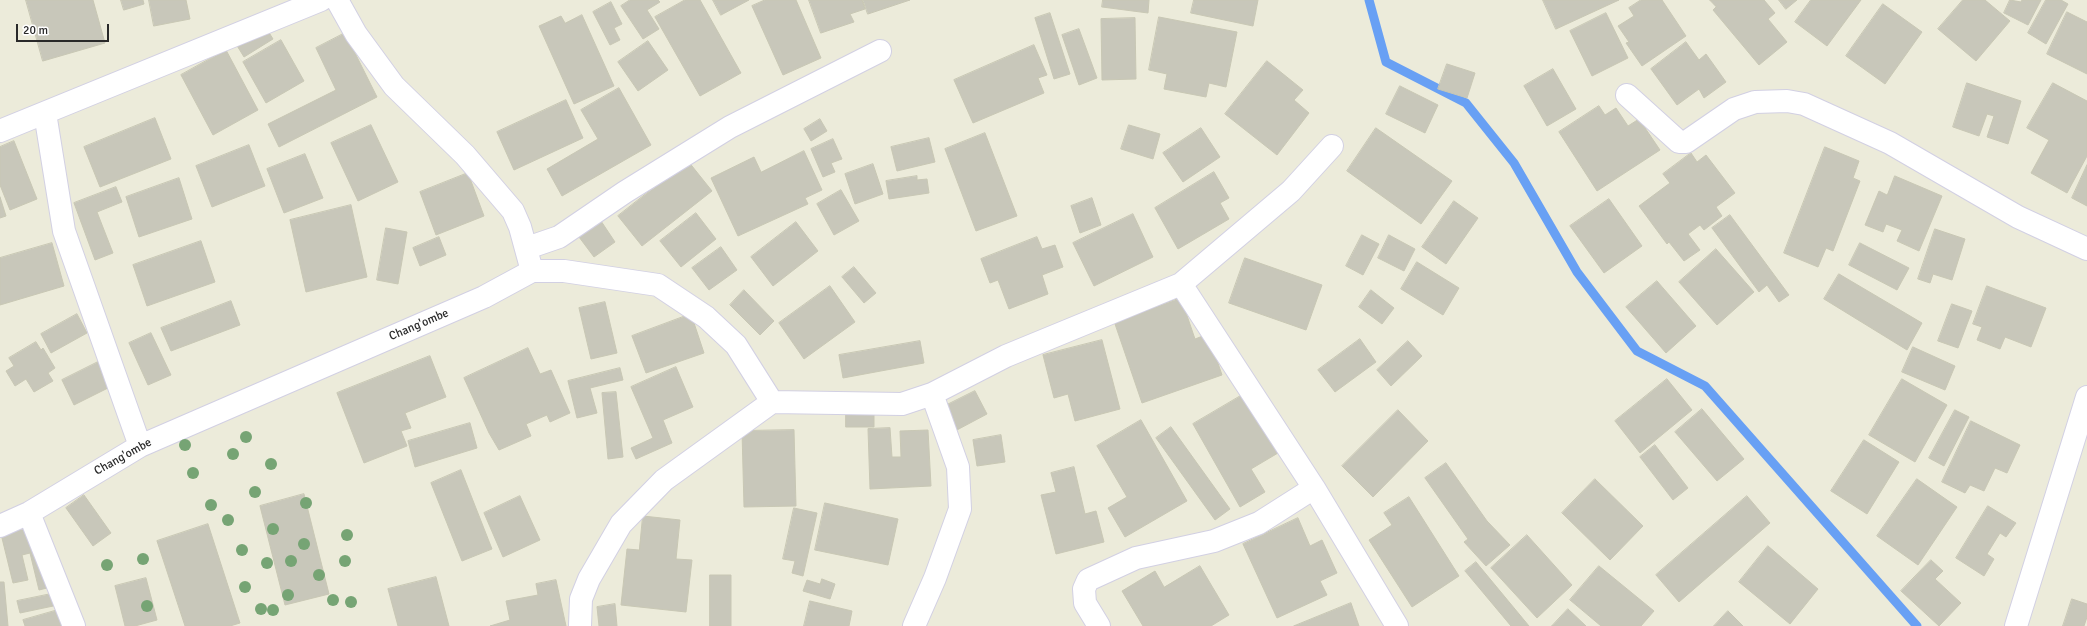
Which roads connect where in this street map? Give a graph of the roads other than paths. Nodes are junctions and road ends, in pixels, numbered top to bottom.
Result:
1 (321, 0) edge
2 (337, 0) edge
3 (880, 51) dead end
4 (1627, 95) dead end
5 (45, 113) junction
6 (0, 131) edge
7 (1332, 146) dead end
8 (527, 248) junction
9 (2087, 249) edge
10 (532, 271) junction
11 (1181, 284) junction
12 (932, 394) junction
13 (2087, 397) edge
14 (772, 402) junction
15 (140, 446) junction
16 (1314, 488) junction
17 (29, 513) junction
18 (0, 526) edge
19 (74, 626) edge
20 (580, 626) edge
21 (914, 626) edge
22 (1099, 626) edge
23 (1397, 626) edge
24 (2016, 626) edge

1 - 5 street
2 - 8 street
3 - 8 street
4 - 9 street
5 - 6 street
5 - 15 street
7 - 11 street
8 - 10 street
10 - 14 street
10 - 15 street, Chang'ombe
11 - 12 street
11 - 16 street
12 - 14 street
12 - 21 street
13 - 24 street
14 - 20 street
15 - 17 street, Chang'ombe
16 - 22 street
16 - 23 street
17 - 18 street, Chang'ombe
17 - 19 street

